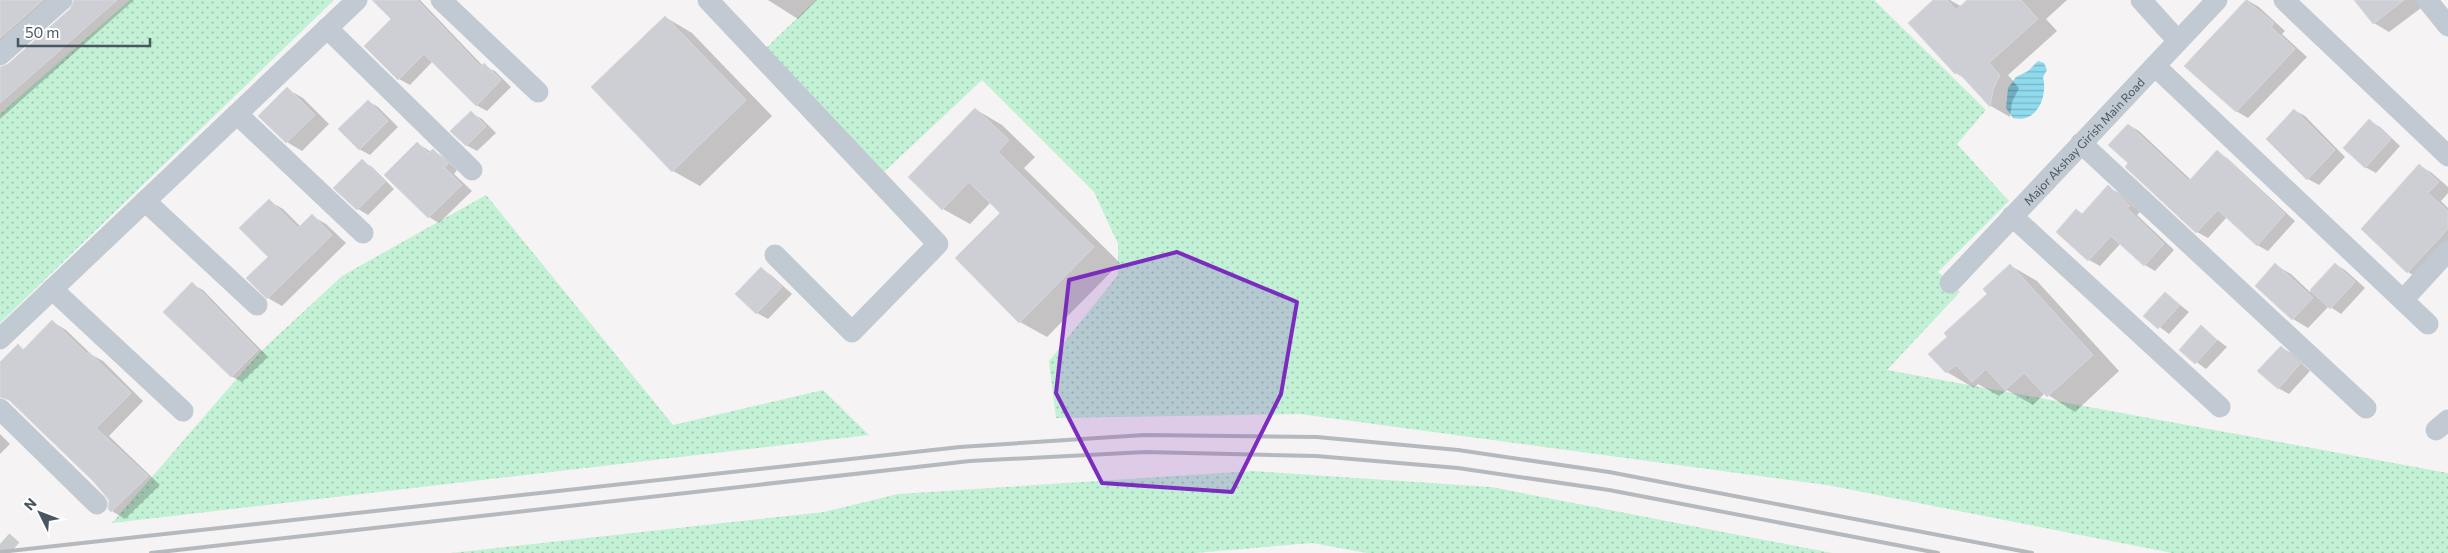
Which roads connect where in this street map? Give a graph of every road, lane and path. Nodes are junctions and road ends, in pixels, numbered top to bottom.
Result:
1 (62, 0) edge
2 (357, 0) edge
3 (441, 0) edge
4 (708, 0) edge
5 (2141, 0) edge
6 (2217, 0) edge
7 (2284, 0) edge
8 (2427, 0) edge
9 (2448, 26) edge
10 (327, 28) junction
11 (2178, 41) junction
12 (0, 55) edge
13 (2154, 66) junction
14 (538, 92) dead end
15 (237, 114) junction
16 (2081, 143) junction
17 (2448, 156) edge
18 (472, 170) dead end
19 (146, 201) junction
20 (2012, 216) junction
21 (363, 233) dead end
22 (2448, 250) edge
23 (775, 255) dead end
24 (1950, 283) dead end
25 (52, 289) junction
26 (2403, 300) junction
27 (257, 305) dead end
28 (2428, 324) dead end
29 (0, 339) edge
30 (2220, 407) dead end
31 (2366, 408) dead end
32 (0, 409) edge
33 (183, 411) dead end
34 (97, 504) dead end

1 - 12 street
2 - 10 street
3 - 14 street
4 - 23 street
5 - 11 street
6 - 11 street, Major Akshay Girish Main Road
7 - 17 street
8 - 9 street
10 - 15 street
10 - 18 street
11 - 13 street, Major Akshay Girish Main Road
13 - 16 street, Major Akshay Girish Main Road
13 - 26 street
15 - 19 street
15 - 21 street
16 - 20 street, Major Akshay Girish Main Road
16 - 31 street
19 - 25 street
19 - 27 street
20 - 24 street, Major Akshay Girish Main Road
20 - 30 street
22 - 26 street
25 - 29 street
25 - 33 street
26 - 28 street
32 - 34 street

